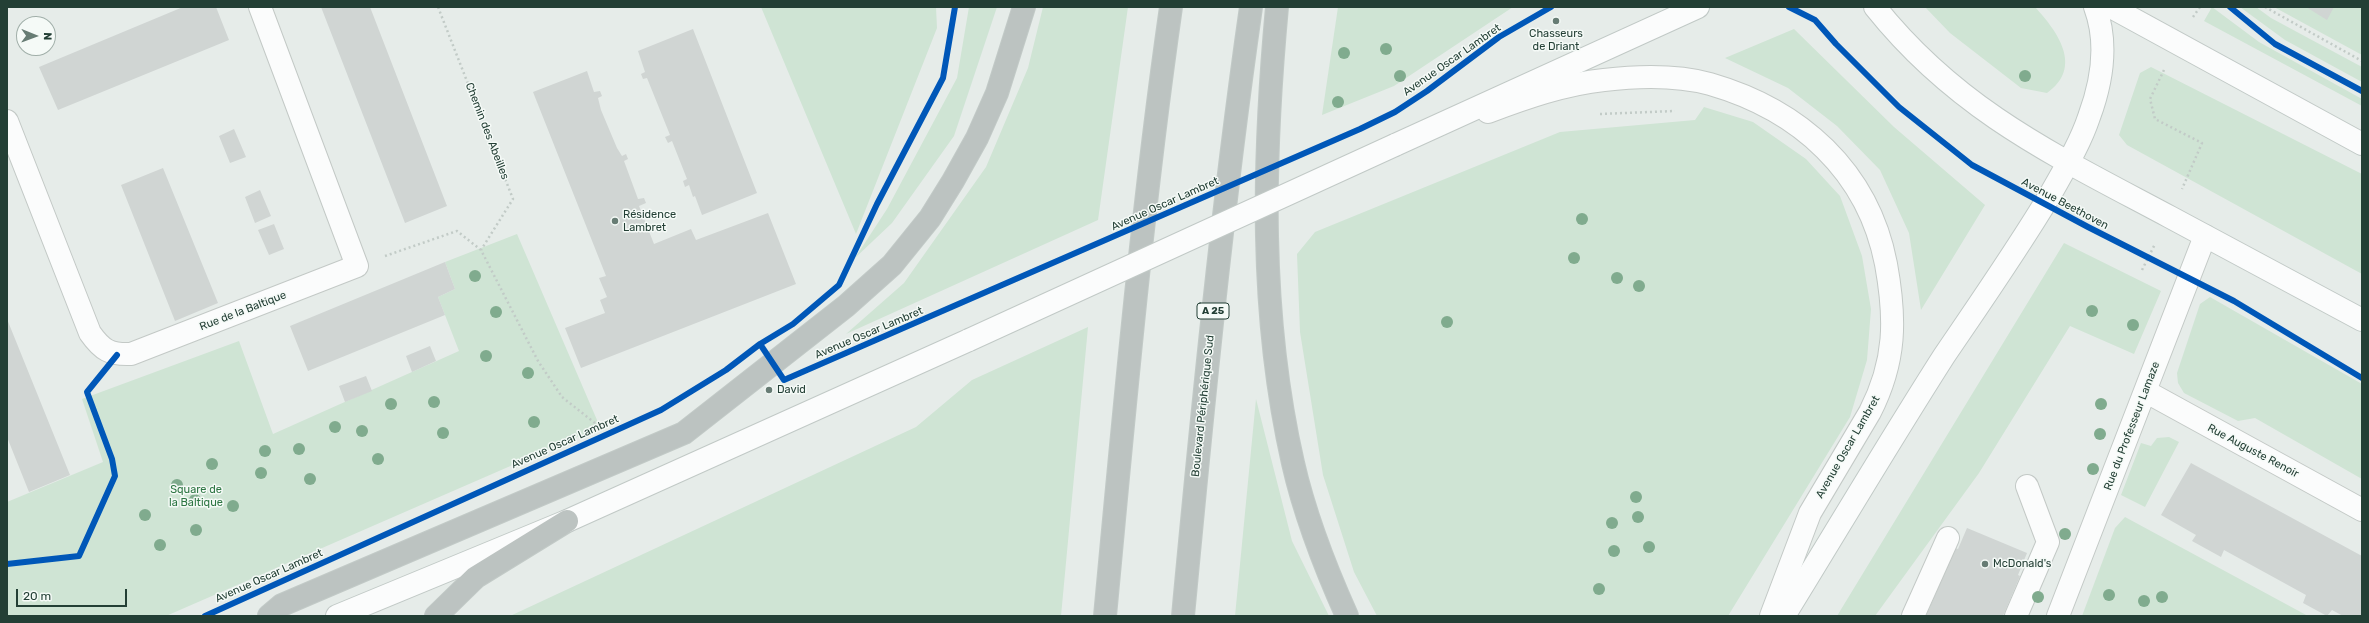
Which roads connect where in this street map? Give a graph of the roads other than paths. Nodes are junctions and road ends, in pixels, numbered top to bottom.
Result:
1 (260, 7) edge
2 (1024, 7) edge
3 (1171, 7) edge
4 (1251, 7) edge
5 (1277, 7) edge
6 (1698, 7) edge
7 (1875, 7) edge
8 (2095, 7) edge
9 (2111, 7) edge
10 (1675, 13) edge
11 (7, 121) edge
12 (2362, 144) edge
13 (1395, 145) junction
14 (2068, 164) junction
15 (2205, 236) junction
16 (2362, 320) edge
17 (2145, 391) junction
18 (2027, 486) dead end
19 (2362, 510) edge
20 (567, 521) junction
21 (1948, 538) dead end
22 (268, 616) edge
23 (338, 616) edge
24 (436, 616) edge
25 (1104, 616) edge
26 (1183, 616) edge
27 (1347, 616) edge
28 (1771, 616) edge
29 (1784, 616) edge
30 (1913, 616) edge
31 (2016, 616) edge
32 (2058, 616) edge

1 - 11 main road, Rue de la Baltique
2 - 22 highway
3 - 25 highway
4 - 26 highway, Boulevard Périphérique Sud / A 25
5 - 27 highway
6 - 10 main road, Avenue Oscar Lambret
7 - 14 main road
8 - 14 main road
9 - 12 main road
10 - 13 main road, Avenue Oscar Lambret
13 - 20 main road, Avenue Oscar Lambret, bridge
13 - 28 main road, Avenue Oscar Lambret
14 - 15 main road
14 - 29 main road
15 - 16 main road
15 - 17 main road, Rue du Professeur Lamaze
17 - 19 main road, Rue Auguste Renoir
17 - 32 main road, Rue du Professeur Lamaze
18 - 31 main road
20 - 23 main road, Avenue Oscar Lambret
20 - 24 highway
21 - 30 main road

